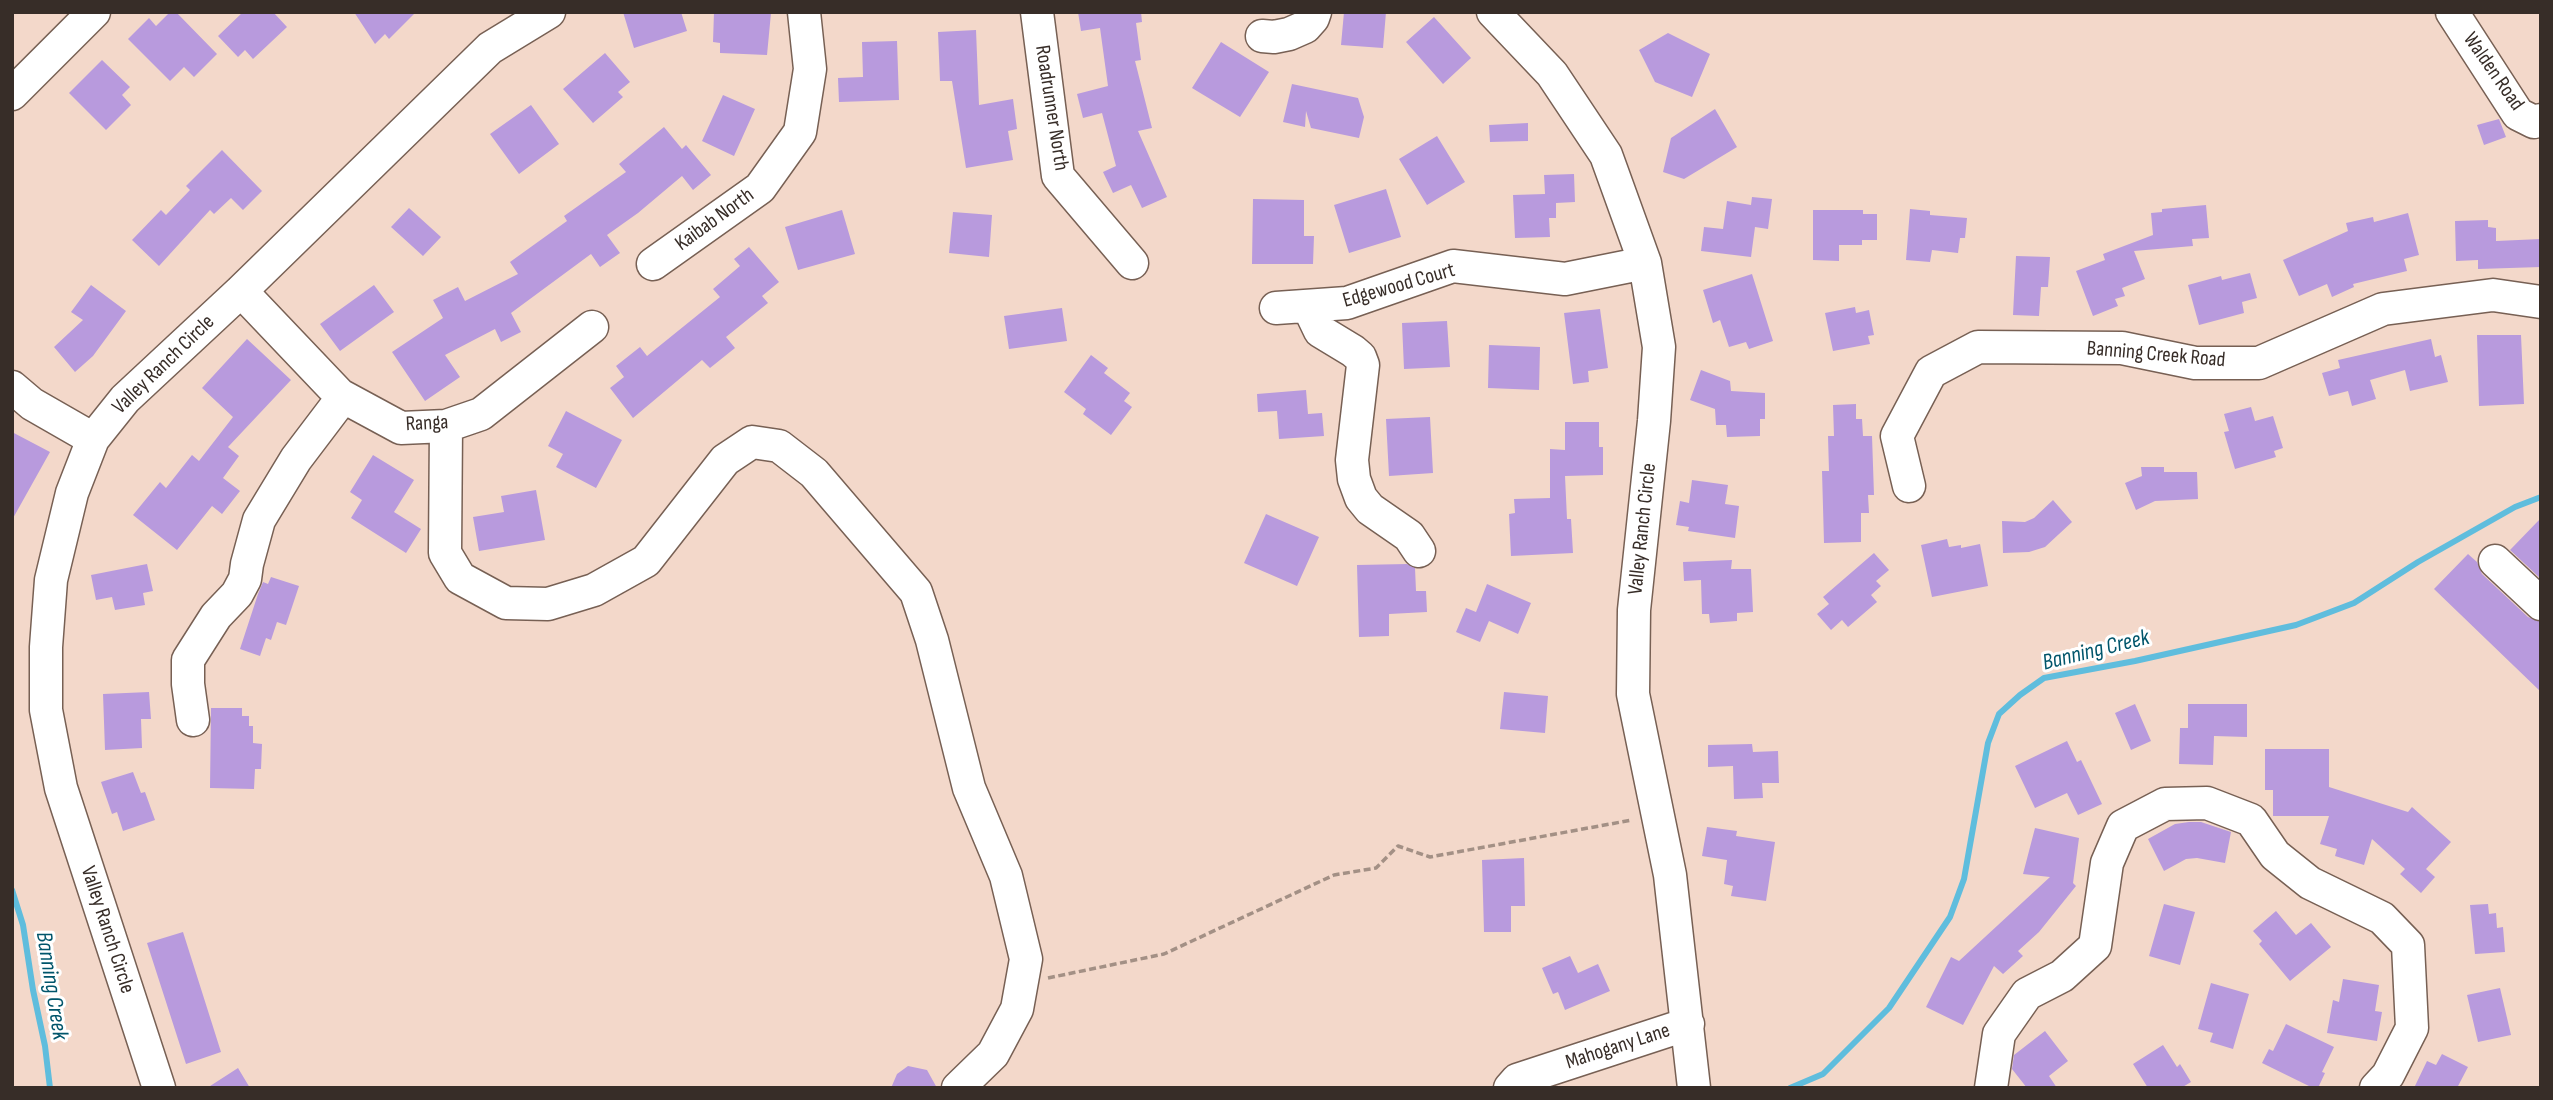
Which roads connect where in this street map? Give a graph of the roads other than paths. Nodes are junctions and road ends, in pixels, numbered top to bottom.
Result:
1 (549, 12) edge
2 (804, 12) edge
3 (1037, 12) edge
4 (1315, 12) edge
5 (1493, 12) edge
6 (2452, 12) edge
7 (85, 15) edge
8 (1262, 36) dead end
9 (12, 94) edge
10 (2541, 120) edge
11 (1132, 263) dead end
12 (1645, 263) junction
13 (653, 264) dead end
14 (242, 291) junction
15 (2541, 302) edge
16 (1308, 306) junction
17 (1276, 308) dead end
18 (592, 327) dead end
19 (12, 387) edge
20 (343, 397) junction
21 (446, 426) junction
22 (93, 439) junction
23 (1909, 486) dead end
24 (1419, 551) dead end
25 (2496, 561) dead end
26 (2541, 604) edge
27 (193, 720) dead end
28 (1688, 1024) junction
29 (159, 1088) edge
30 (958, 1088) edge
31 (1510, 1088) edge
32 (1694, 1088) edge
33 (1991, 1088) edge
34 (2376, 1088) edge

1 - 14 street, Valley Ranch Circle
2 - 13 street, Kaibab North
3 - 11 street, Roadrunner North
4 - 8 street
5 - 12 street, Valley Ranch Circle
6 - 10 street, Walden Road
7 - 9 street
12 - 16 street, Edgewood Court
12 - 28 street, Valley Ranch Circle
14 - 20 street, Ranga
14 - 22 street, Valley Ranch Circle
15 - 23 street, Banning Creek Road
16 - 17 street, Edgewood Court
16 - 24 street
18 - 21 street, Ranga
19 - 22 street
20 - 21 street, Ranga
20 - 27 street
21 - 30 street
22 - 29 street, Valley Ranch Circle
25 - 26 street
28 - 31 street, Mahogany Lane
28 - 32 street, Valley Ranch Circle
33 - 34 street

